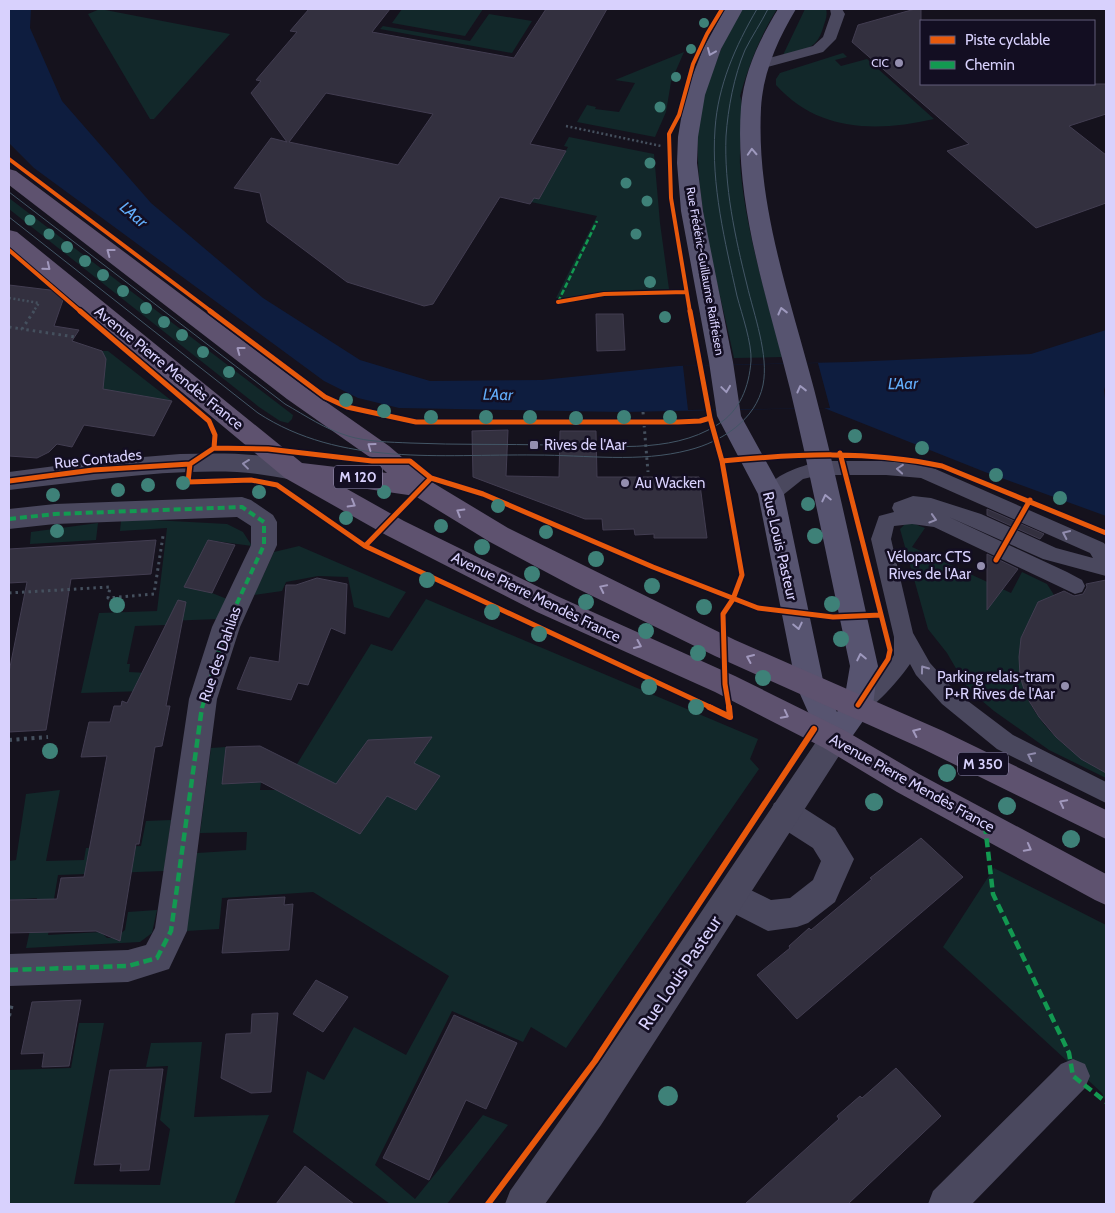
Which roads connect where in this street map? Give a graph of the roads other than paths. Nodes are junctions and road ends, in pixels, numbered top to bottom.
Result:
1 (734, 9) edge
2 (786, 9) edge
3 (836, 9) edge
4 (760, 66) junction
5 (9, 175) edge
6 (9, 237) edge
7 (729, 416) joint
8 (820, 468) junction
9 (294, 471) junction
10 (924, 471) junction
11 (9, 481) edge
12 (422, 488) junction
13 (770, 494) junction
14 (958, 512) junction
15 (9, 519) edge
16 (886, 521) junction
17 (1051, 554) junction
18 (1106, 560) edge
19 (1106, 568) edge
20 (904, 637) junction
21 (810, 685) junction
22 (858, 705) junction
23 (834, 739) junction
24 (1106, 793) edge
25 (786, 813) junction
26 (1106, 825) edge
27 (1106, 890) edge
28 (732, 896) junction
29 (9, 970) edge
30 (1073, 1076) dead end
31 (523, 1204) edge
32 (946, 1204) edge

1 -> 7 main road, Rue Frédéric-Guillaume Raiffeisen
2 - 4 main road
3 - 4 lane
8 -> 4 main road, Rue Louis Pasteur
12 -> 5 main road
6 -> 9 main road, Avenue Pierre Mendès France
7 - 13 main road, Rue Louis Pasteur
10 -> 8 lane
8 - 13 lane
22 -> 8 main road, Rue Louis Pasteur
9 -> 11 street, Rue Contades / M 120
9 - 12 main road, Rue Contades / M 120
9 -> 23 main road, Avenue Pierre Mendès France
10 - 14 lane
18 -> 10 lane
21 -> 12 main road
13 -> 21 main road, Rue Louis Pasteur
14 - 16 lane
14 - 17 lane
15 - 29 street, Rue des Dahlias
16 -> 17 lane
16 - 20 lane
17 - 19 lane
20 - 22 lane
24 -> 20 lane
21 - 22 main road
21 - 23 main road, Rue Louis Pasteur
22 - 23 main road, Rue Louis Pasteur
26 -> 22 main road, M 350
23 - 25 street, Rue Louis Pasteur
23 -> 27 main road, Avenue Pierre Mendès France
25 - 28 street, Rue Louis Pasteur
25 - 28 street
28 - 31 street, Rue Louis Pasteur
30 - 32 street

